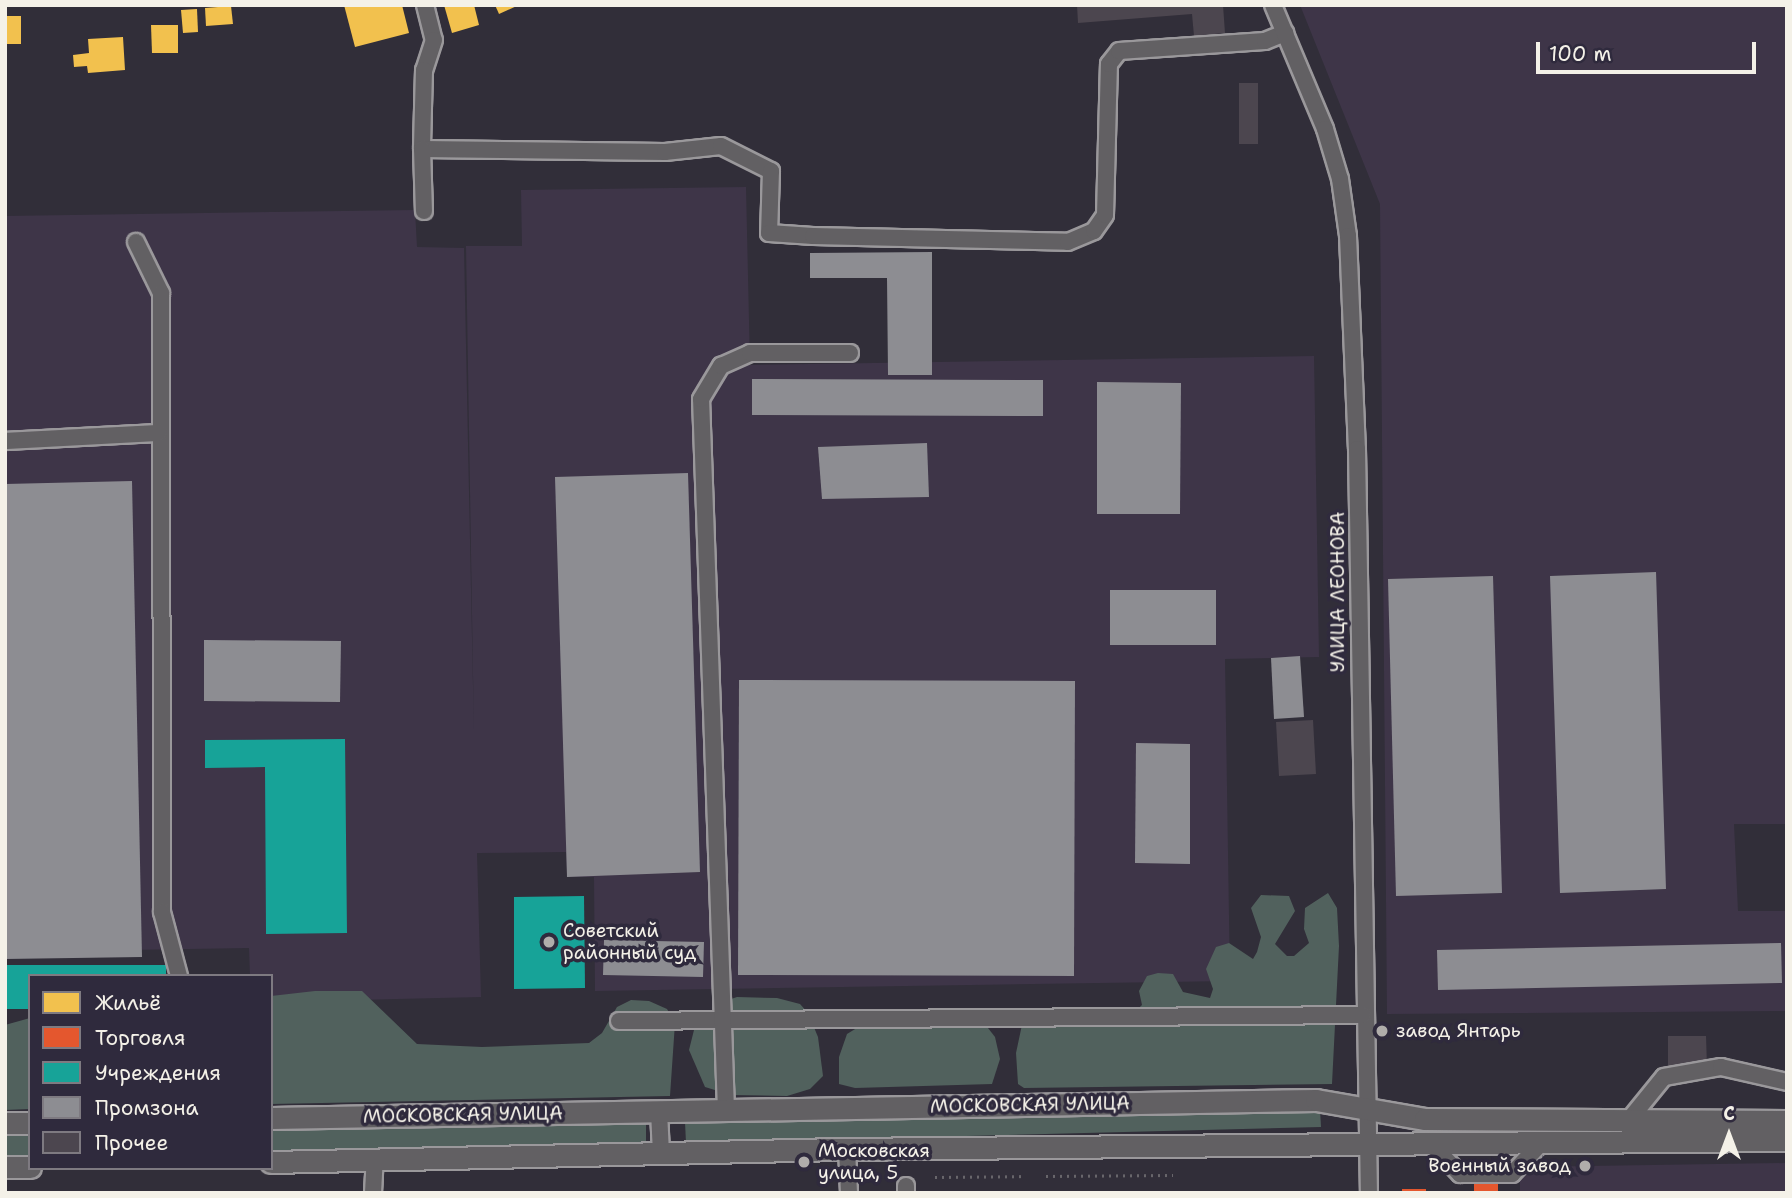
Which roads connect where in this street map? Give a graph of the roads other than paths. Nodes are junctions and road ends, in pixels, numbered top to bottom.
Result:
1 (425, 5) edge
2 (1273, 5) edge
3 (1284, 33) junction
4 (422, 149) junction
5 (425, 211) dead end
6 (136, 242) dead end
7 (850, 353) dead end
8 (159, 433) junction
9 (5, 441) edge
10 (178, 974) edge
11 (1363, 1015) junction
12 (724, 1020) junction
13 (618, 1021) dead end
14 (1787, 1082) edge
15 (1366, 1108) junction
16 (726, 1110) junction
17 (659, 1111) junction
18 (273, 1118) edge
19 (1629, 1120) junction
20 (1787, 1121) edge
21 (5, 1123) edge
22 (28, 1123) edge
23 (1787, 1140) edge
24 (1542, 1142) junction
25 (1431, 1144) junction
26 (1368, 1147) junction
27 (847, 1149) junction
28 (661, 1153) junction
29 (375, 1159) junction
30 (273, 1161) edge
31 (5, 1167) edge
32 (28, 1167) edge
33 (373, 1193) edge
34 (849, 1193) edge
35 (1369, 1193) edge

1 - 4 street
2 - 3 street, УЛИЦА ЛЕОНОВА
3 - 4 street
3 - 11 street, УЛИЦА ЛЕОНОВА
4 - 5 street
6 - 8 street
7 - 12 street
8 - 9 street
8 - 10 street
11 - 12 street
11 - 15 street, УЛИЦА ЛЕОНОВА
12 - 13 street
12 - 16 street
14 - 19 street
15 - 16 main road, МОСКОВСКАЯ УЛИЦА
15 - 19 main road, МОСКОВСКАЯ УЛИЦА
15 - 26 street, УЛИЦА ЛЕОНОВА
16 - 17 main road, МОСКОВСКАЯ УЛИЦА
17 - 18 main road, МОСКОВСКАЯ УЛИЦА
17 - 28 street
19 - 20 main road, МОСКОВСКАЯ УЛИЦА
21 - 22 main road
23 - 24 main road
24 - 25 main road
24 - 25 street
25 - 26 main road
26 - 27 main road
26 - 35 street, УЛИЦА ЛЕОНОВА
27 - 28 main road
27 - 34 street
28 - 29 main road
29 - 30 main road
29 - 33 street
31 - 32 main road

